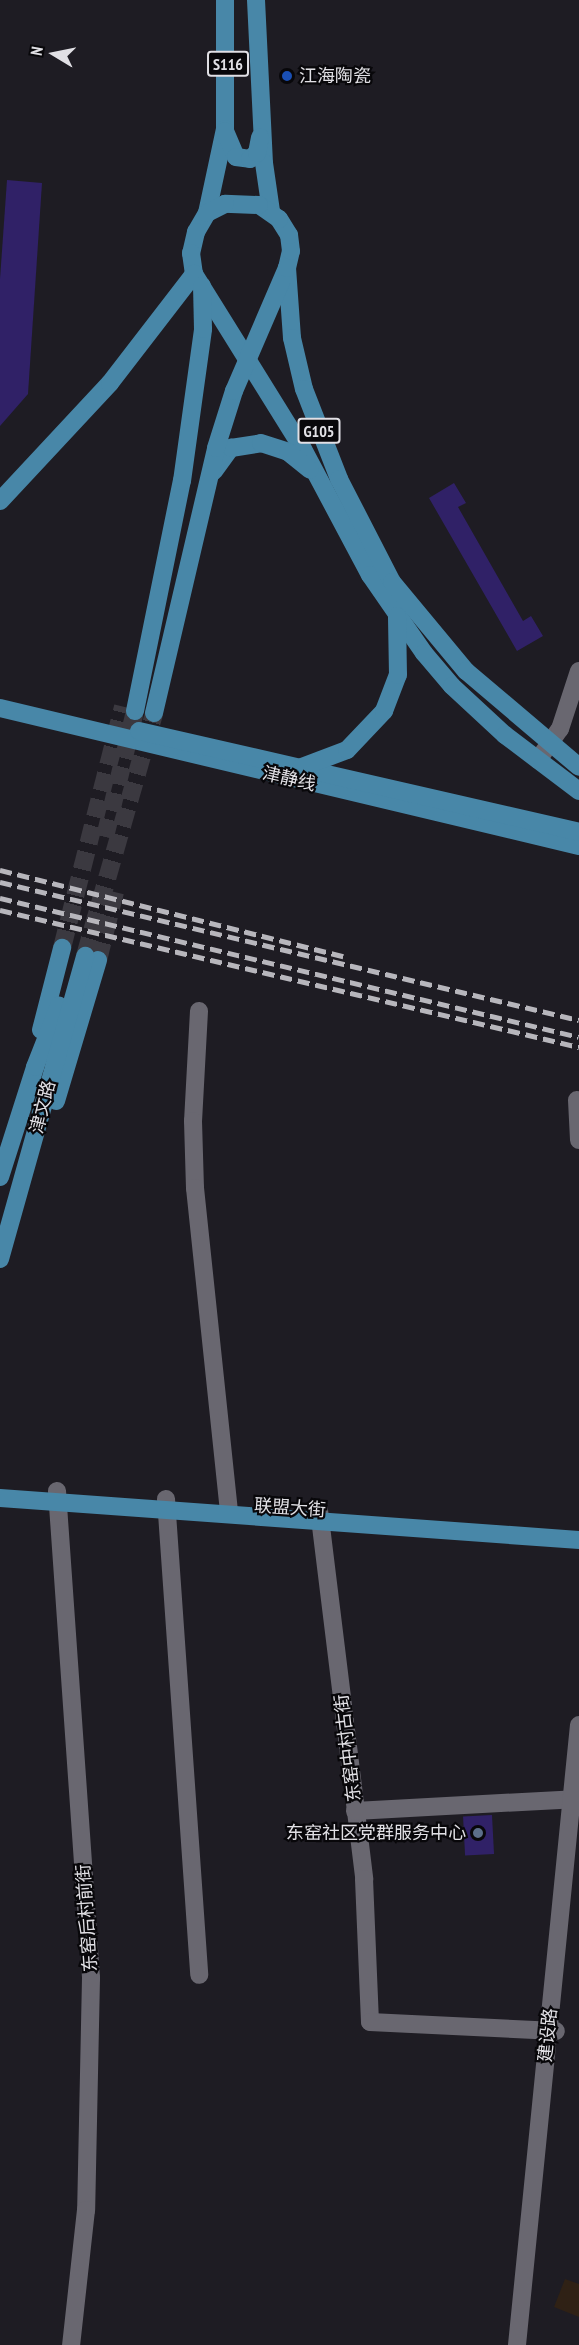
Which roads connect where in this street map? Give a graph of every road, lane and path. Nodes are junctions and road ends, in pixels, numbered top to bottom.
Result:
1 (225, 0) edge
2 (256, 0) edge
3 (261, 128) junction
4 (225, 129) junction
5 (271, 211) junction
6 (207, 213) junction
7 (287, 268) junction
8 (198, 280) junction
9 (248, 362) junction
10 (322, 481) junction
11 (205, 488) junction
12 (0, 501) edge
13 (392, 582) junction
14 (397, 616) junction
15 (579, 671) edge
16 (0, 695) edge
17 (0, 708) edge
18 (129, 709) tunnel mouth
19 (154, 713) tunnel mouth
20 (82, 724) junction
21 (178, 746) junction
22 (551, 746) junction
23 (538, 760) junction
24 (298, 767) junction
25 (579, 767) edge
26 (579, 791) edge
27 (579, 832) edge
28 (579, 846) edge
29 (199, 1011) dead end
30 (577, 1100) dead end
31 (579, 1140) edge
32 (0, 1177) edge
33 (0, 1259) edge
34 (0, 1488) edge
35 (57, 1496) junction
36 (0, 1498) edge
37 (166, 1504) junction
38 (228, 1508) junction
39 (320, 1514) junction
40 (579, 1530) edge
41 (579, 1540) edge
42 (579, 1725) edge
43 (577, 1803) edge
44 (355, 1811) junction
45 (199, 1975) dead end
46 (552, 2030) junction
47 (71, 2345) edge
48 (517, 2345) edge
49 (525, 2345) edge

1 - 4 main road, S116
2 - 3 main road, S116
3 - 4 main road
3 - 5 main road, S116
4 - 6 main road, S116
5 - 6 main road
5 - 7 main road
6 - 8 main road
7 - 9 main road
7 - 13 main road, G105
8 - 9 main road
8 - 12 main road
8 - 18 main road
9 - 10 main road
9 - 11 main road
10 - 11 main road
10 - 14 main road
11 - 19 main road
13 - 14 main road
13 - 22 main road, G105
14 - 23 main road
14 - 24 main road
15 - 22 street
16 - 20 main road, 津静线
17 - 20 main road, 津静线
20 - 21 main road, 津静线
21 - 24 main road, 津静线
21 - 28 main road, 津静线
22 - 23 street
22 - 25 main road, G105
23 - 26 main road
24 - 27 main road, 津静线
29 - 38 street
30 - 31 street
32 - 33 main road, 津文路
34 - 35 main road
35 - 36 main road
35 - 37 main road
35 - 47 street, 东窑后村前街
37 - 38 main road
37 - 45 street
38 - 39 main road
39 - 40 main road, 联盟大街
39 - 41 main road
39 - 44 street, 东窑中村古街
42 - 43 street, 建设路
43 - 44 street
43 - 46 street, 建设路
44 - 46 street, 东窑中村古街
46 - 48 street, 建设路
46 - 49 street, 建设路

